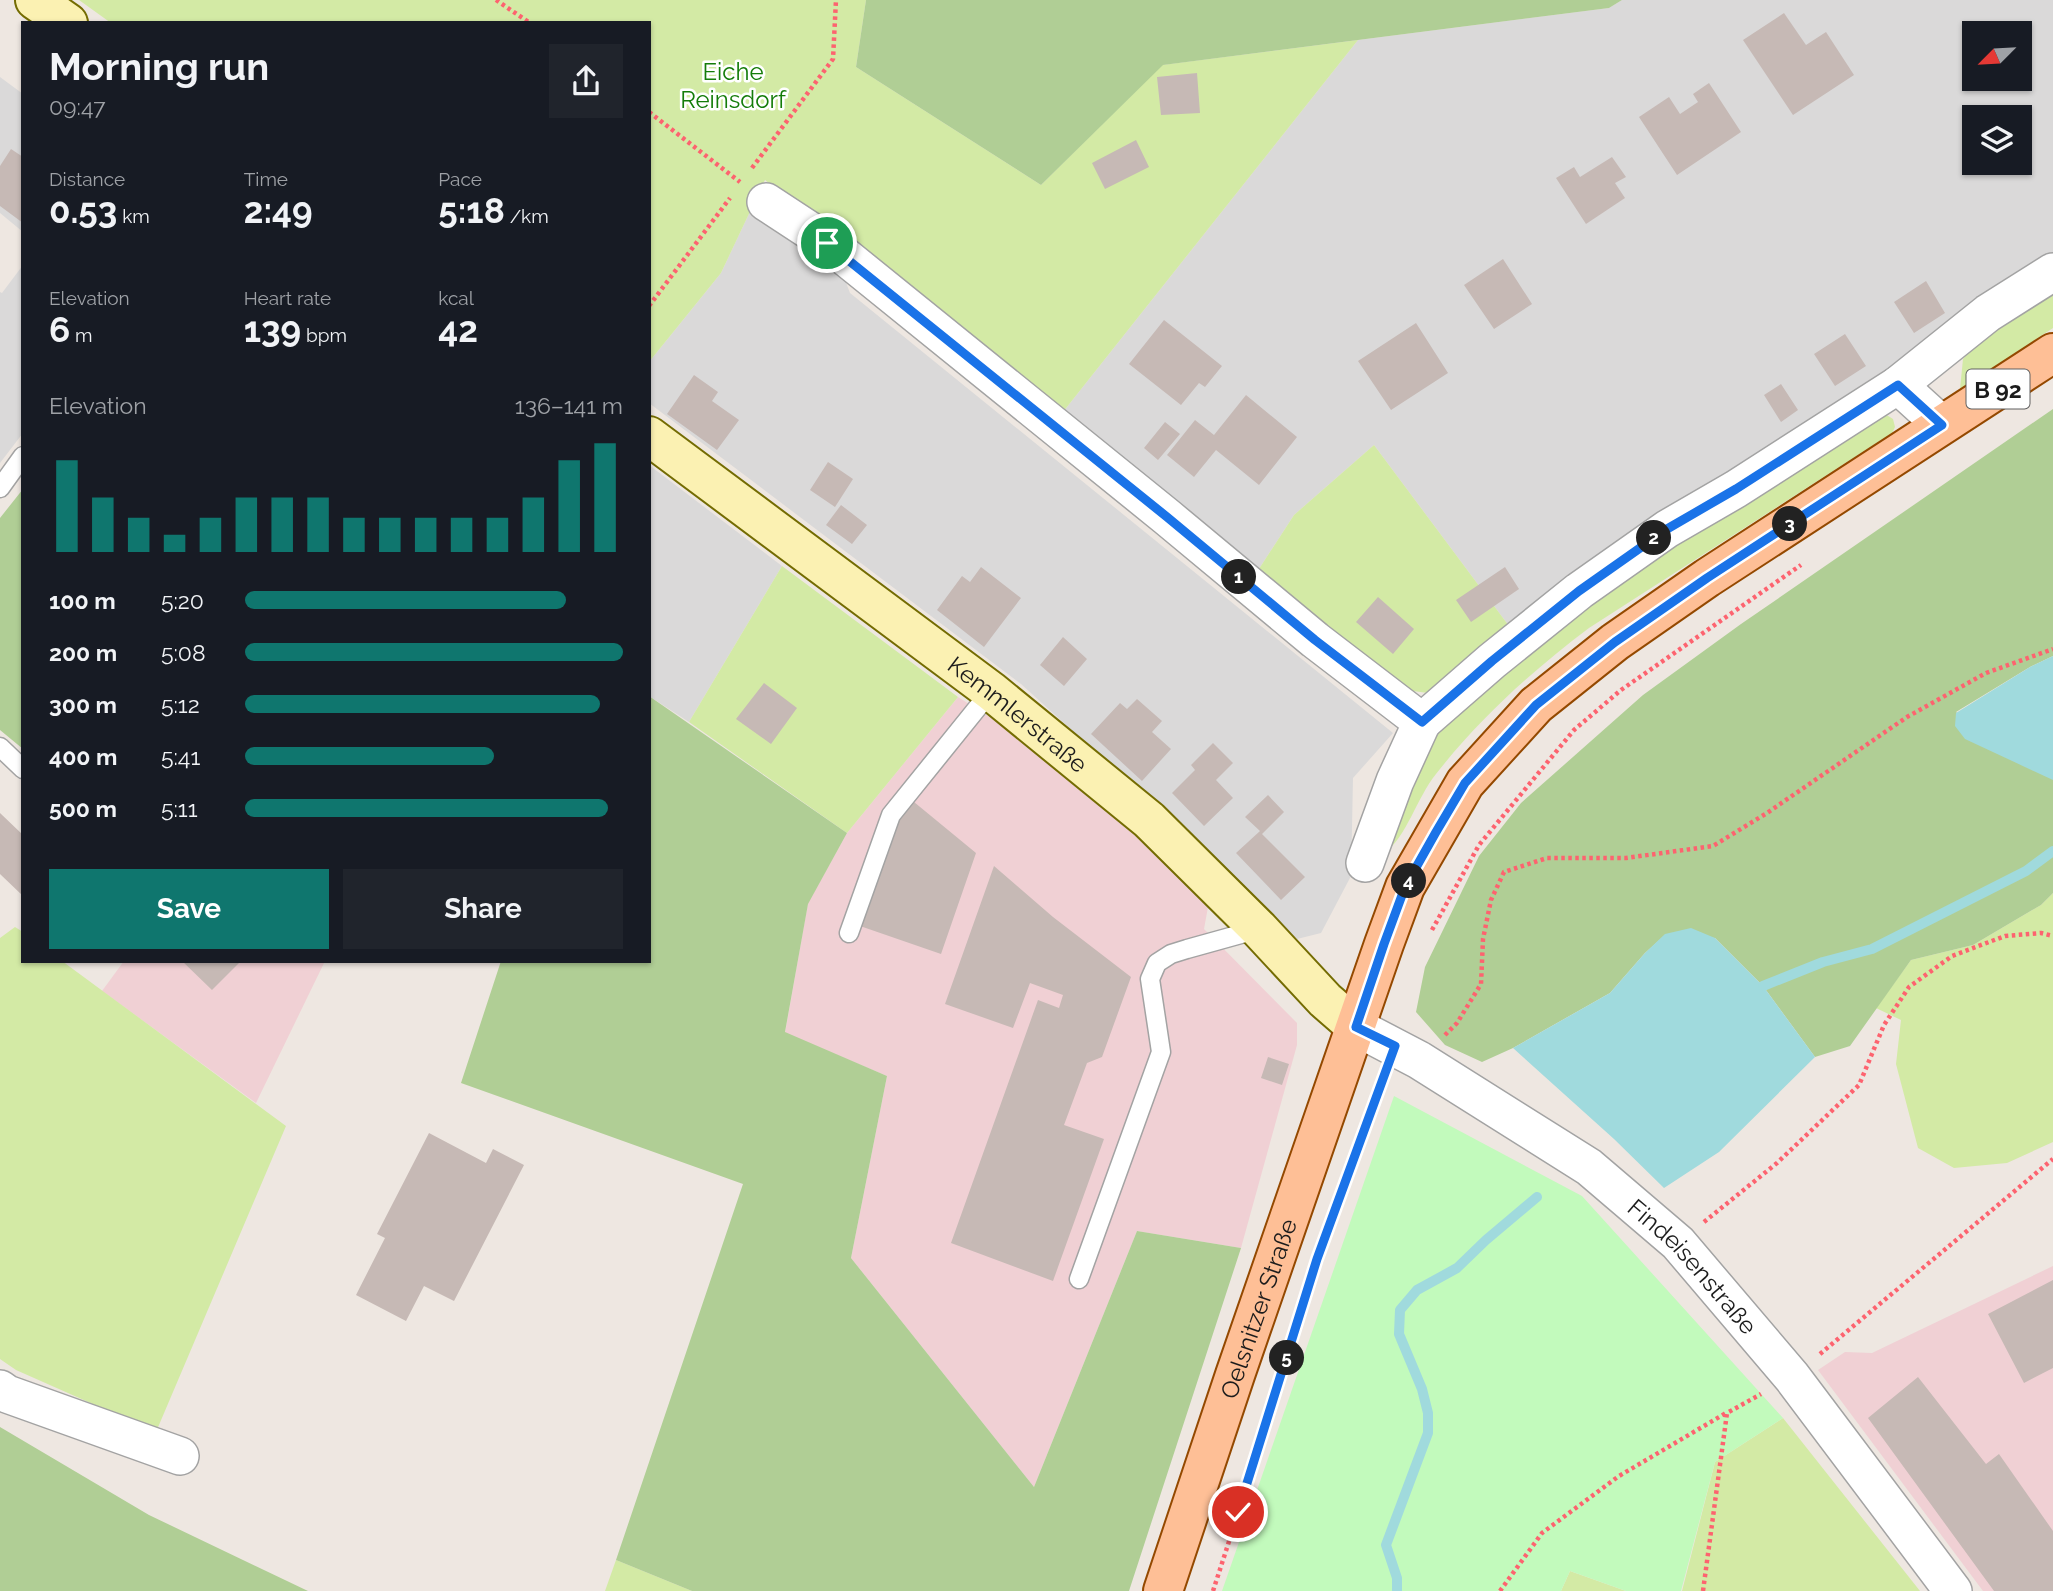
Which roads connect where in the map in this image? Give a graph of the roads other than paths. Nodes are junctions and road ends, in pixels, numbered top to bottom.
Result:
1 (35, 0) edge
2 (65, 21) edge
3 (747, 187) road end
4 (2053, 272) edge
5 (2053, 353) edge
6 (1898, 385) junction
7 (1942, 425) junction
8 (651, 437) edge
9 (21, 459) edge
10 (0, 488) edge
11 (991, 691) junction
12 (1422, 722) junction
13 (0, 747) edge
14 (21, 767) edge
15 (1365, 863) dead end
16 (1259, 929) junction
17 (849, 933) dead end
18 (1356, 1027) junction
19 (1080, 1279) dead end
20 (0, 1389) edge
21 (180, 1455) dead end
22 (1163, 1591) edge
23 (1953, 1591) edge

1 - 2 street
3 - 12 street
4 - 6 street
5 - 7 main road, B 92
6 - 7 street
6 - 12 street
7 - 18 main road, B 92
8 - 11 street, Kemmlerstraße
9 - 10 lane
11 - 16 street, Kemmlerstraße
11 - 17 lane
12 - 15 street
13 - 14 lane
16 - 18 street, Kemmlerstraße
16 - 19 lane
18 - 22 main road, Oelsnitzer Straße / B 92
18 - 23 street, Findeisenstraße
20 - 21 street

